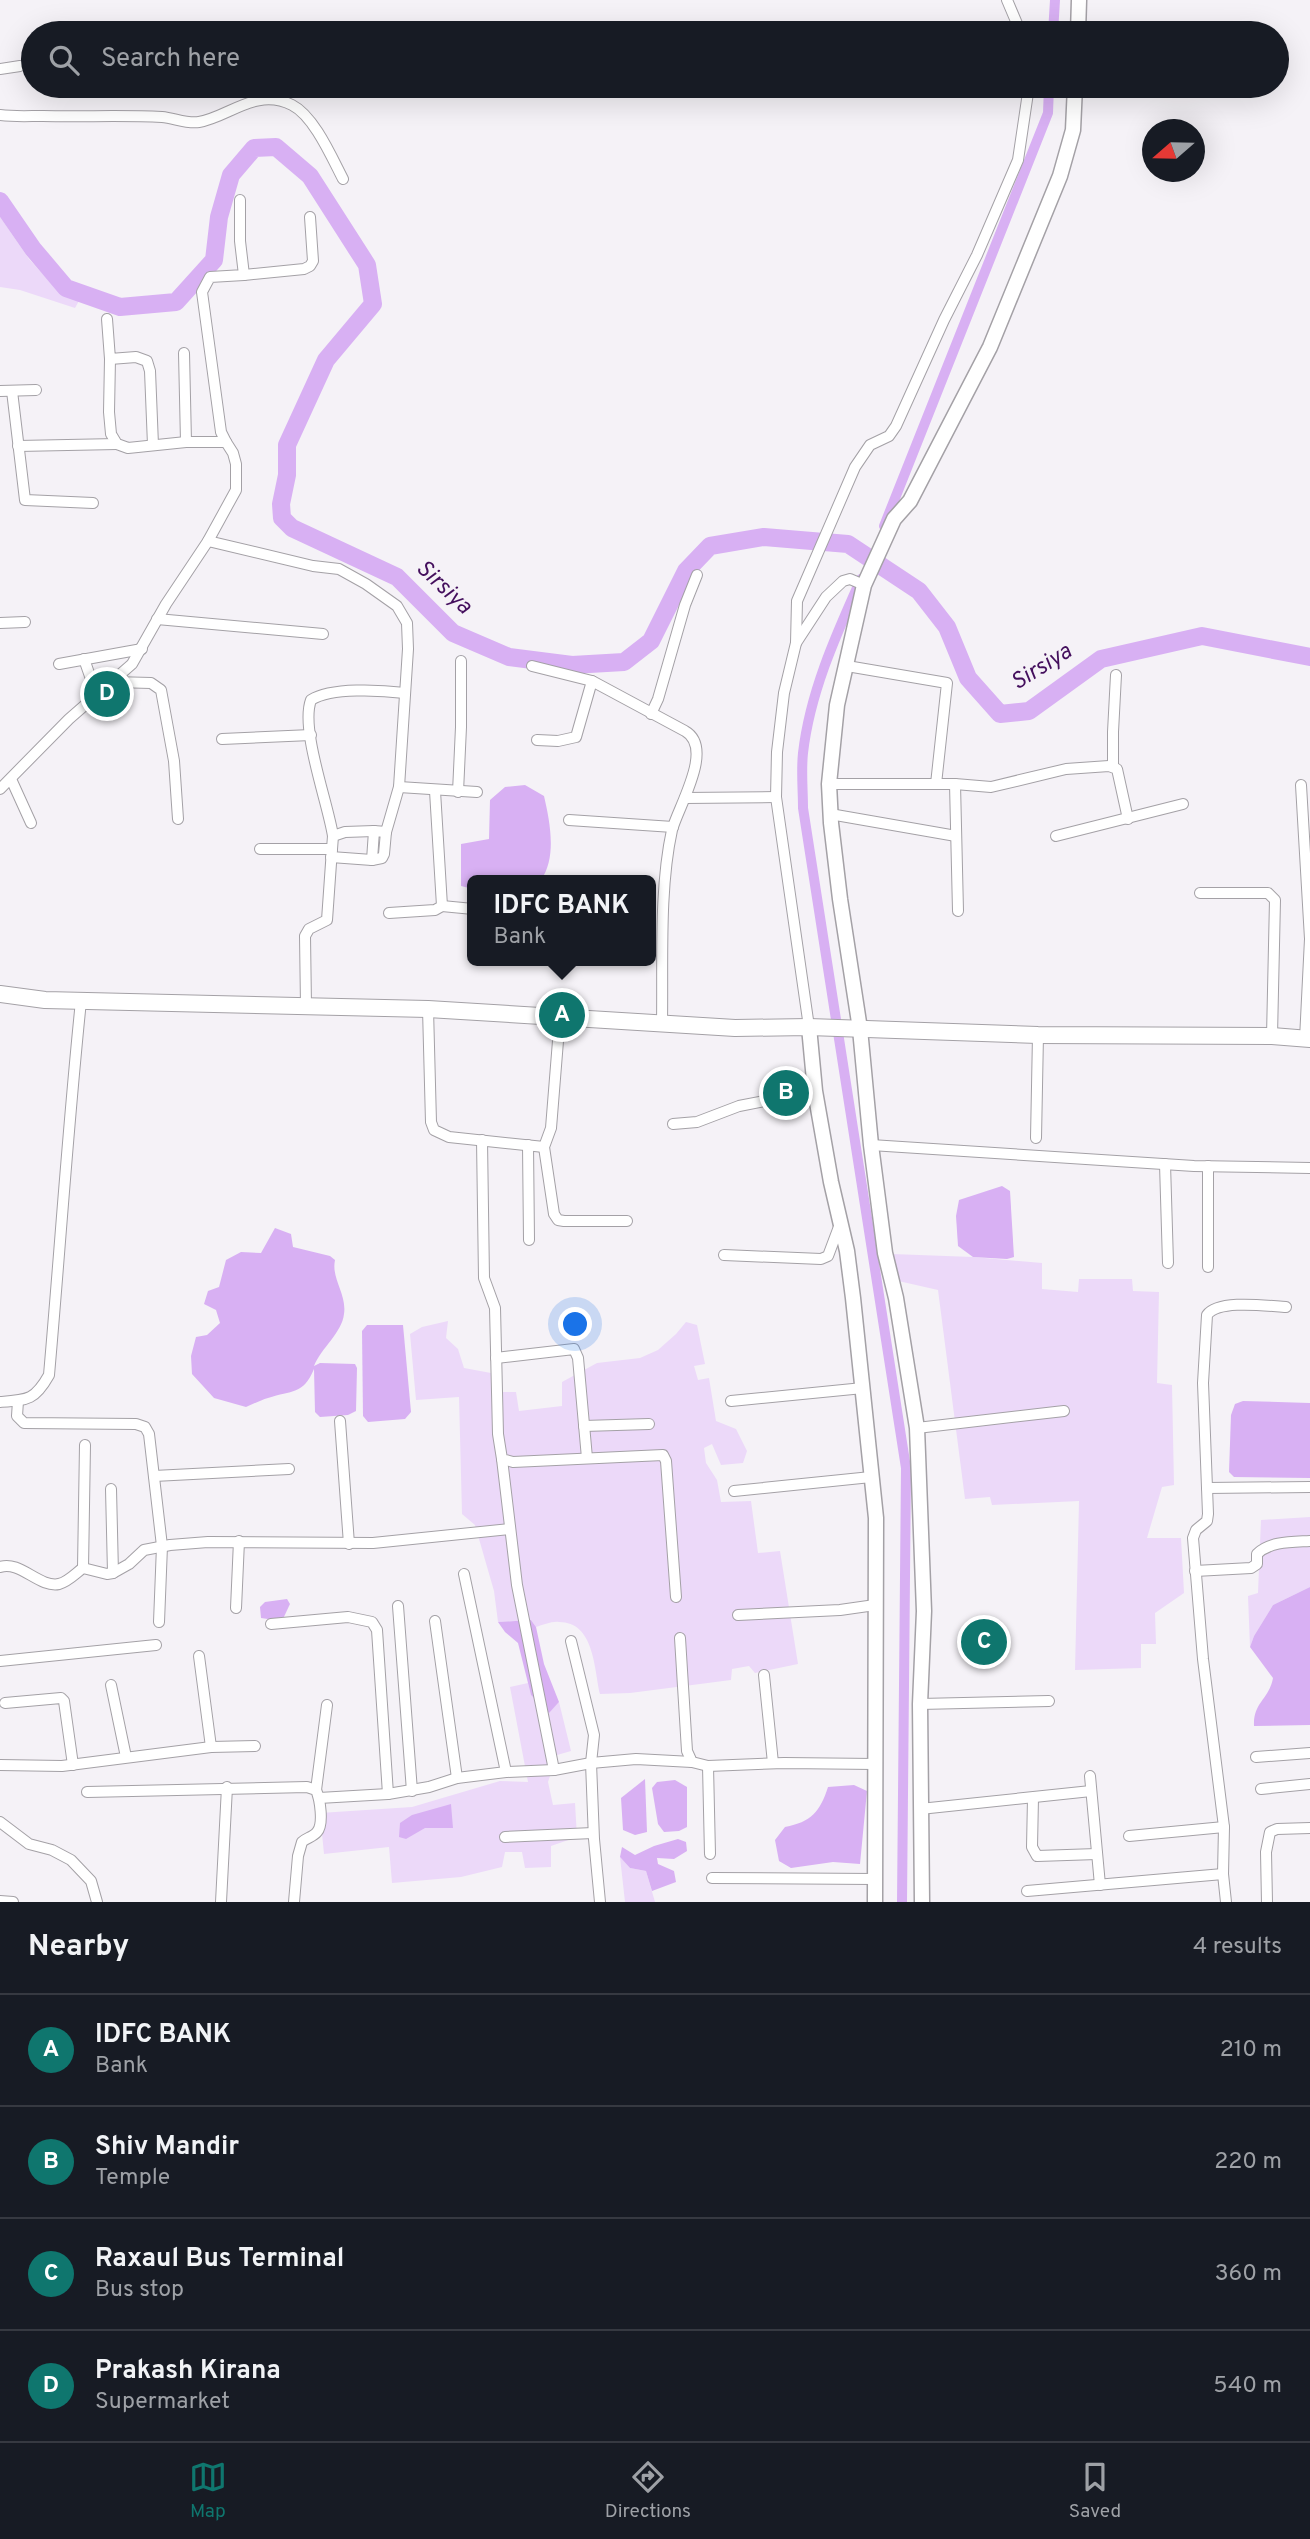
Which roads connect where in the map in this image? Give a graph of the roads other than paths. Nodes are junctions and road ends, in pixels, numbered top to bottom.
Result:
1 (1007, 0) edge
2 (1079, 0) edge
3 (1016, 21) edge
4 (1078, 21) edge
5 (20, 66) dead end
6 (0, 69) edge
7 (1027, 98) edge
8 (1074, 98) edge
9 (0, 115) edge
10 (344, 179) dead end
11 (240, 200) dead end
12 (310, 217) dead end
13 (244, 275) junction
14 (107, 320) dead end
15 (184, 353) dead end
16 (110, 359) junction
17 (36, 390) dead end
18 (0, 391) edge
19 (12, 391) junction
20 (186, 442) junction
21 (226, 442) junction
22 (117, 444) junction
23 (153, 445) junction
24 (18, 446) junction
25 (93, 503) dead end
26 (208, 541) junction
27 (697, 575) dead end
28 (860, 583) junction
29 (157, 619) junction
30 (25, 622) dead end
31 (0, 624) edge
32 (323, 634) dead end
33 (796, 643) junction
34 (142, 649) junction
35 (84, 659) junction
36 (461, 661) dead end
37 (59, 664) dead end
38 (532, 666) dead end
39 (847, 666) junction
40 (1116, 676) dead end
41 (592, 681) junction
42 (114, 682) junction
43 (405, 693) junction
44 (97, 696) junction
45 (652, 714) junction
46 (311, 735) junction
47 (222, 738) dead end
48 (537, 740) dead end
49 (1114, 766) junction
50 (11, 779) junction
51 (829, 784) junction
52 (936, 784) junction
53 (955, 784) junction
54 (1301, 785) dead end
55 (399, 787) junction
56 (0, 789) edge
57 (435, 791) junction
58 (458, 792) junction
59 (477, 792) dead end
60 (776, 797) junction
61 (685, 798) junction
62 (1183, 804) dead end
63 (830, 814) junction
64 (178, 819) dead end
65 (1128, 819) junction
66 (569, 820) dead end
67 (31, 822) dead end
68 (673, 827) junction
69 (374, 831) junction
70 (386, 832) junction
71 (333, 836) junction
72 (956, 836) junction
73 (1056, 836) dead end
74 (260, 849) dead end
75 (332, 853) junction
76 (372, 860) junction
77 (1200, 893) dead end
78 (442, 906) junction
79 (467, 908) edge
80 (958, 911) dead end
81 (390, 914) dead end
82 (0, 994) edge
83 (81, 1002) junction
84 (306, 1006) junction
85 (428, 1009) junction
86 (560, 1016) junction
87 (662, 1024) junction
88 (817, 1027) junction
89 (855, 1028) junction
90 (1038, 1035) junction
91 (1272, 1037) junction
92 (1307, 1039) edge
93 (815, 1091) junction
94 (673, 1124) dead end
95 (1036, 1139) dead end
96 (482, 1140) junction
97 (528, 1145) junction
98 (871, 1145) junction
99 (544, 1147) junction
100 (1165, 1164) junction
101 (1208, 1166) junction
102 (1310, 1168) edge
103 (627, 1221) dead end
104 (841, 1223) junction
105 (529, 1240) dead end
106 (723, 1255) dead end
107 (1168, 1263) dead end
108 (1208, 1267) dead end
109 (1286, 1307) dead end
110 (496, 1358) junction
111 (863, 1388) junction
112 (18, 1401) junction
113 (731, 1401) dead end
114 (0, 1402) edge
115 (1064, 1411) dead end
116 (340, 1421) dead end
117 (649, 1424) dead end
118 (584, 1426) junction
119 (917, 1427) junction
120 (85, 1445) dead end
121 (502, 1458) junction
122 (587, 1458) junction
123 (289, 1469) dead end
124 (154, 1476) junction
125 (871, 1477) junction
126 (1310, 1487) edge
127 (1207, 1488) junction
128 (111, 1489) dead end
129 (734, 1491) dead end
130 (510, 1529) junction
131 (239, 1541) junction
132 (1310, 1541) edge
133 (349, 1544) junction
134 (162, 1546) junction
135 (0, 1567) edge
136 (83, 1568) junction
137 (1195, 1571) junction
138 (113, 1573) junction
139 (464, 1574) dead end
140 (676, 1598) dead end
141 (875, 1605) junction
142 (398, 1606) dead end
143 (236, 1608) dead end
144 (738, 1615) dead end
145 (435, 1621) dead end
146 (159, 1622) dead end
147 (271, 1624) dead end
148 (680, 1638) dead end
149 (571, 1641) dead end
150 (156, 1646) dead end
151 (199, 1656) dead end
152 (0, 1661) edge
153 (764, 1675) dead end
154 (111, 1685) dead end
155 (1049, 1701) dead end
156 (5, 1703) dead end
157 (920, 1704) junction
158 (327, 1705) dead end
159 (255, 1746) dead end
160 (211, 1748) junction
161 (1310, 1753) edge
162 (126, 1757) junction
163 (1256, 1757) dead end
164 (692, 1762) junction
165 (591, 1763) junction
166 (773, 1763) junction
167 (875, 1763) junction
168 (0, 1765) edge
169 (73, 1765) junction
170 (708, 1766) junction
171 (554, 1770) junction
172 (506, 1772) junction
173 (1090, 1776) dead end
174 (457, 1778) junction
175 (1310, 1784) edge
176 (227, 1787) junction
177 (1261, 1790) dead end
178 (412, 1791) junction
179 (1091, 1791) junction
180 (87, 1793) dead end
181 (317, 1794) junction
182 (388, 1794) junction
183 (1033, 1798) junction
184 (920, 1809) junction
185 (0, 1822) edge
186 (1224, 1827) junction
187 (1310, 1828) edge
188 (593, 1833) junction
189 (1129, 1836) dead end
190 (505, 1837) dead end
191 (710, 1854) dead end
192 (1097, 1854) junction
193 (1223, 1874) junction
194 (712, 1878) dead end
195 (876, 1879) junction
196 (1100, 1885) junction
197 (1027, 1891) dead end
198 (0, 1901) edge
199 (13, 1902) edge
200 (91, 1902) edge
201 (97, 1902) edge
202 (221, 1902) edge
203 (294, 1902) edge
204 (600, 1902) edge
205 (875, 1902) edge
206 (922, 1902) edge
207 (1226, 1902) edge
208 (1267, 1902) edge

1 - 3 street
2 - 4 street
5 - 6 street
7 - 33 street
8 - 28 street
9 - 10 street
11 - 13 street
12 - 13 street
13 - 21 street
14 - 16 street
15 - 20 street
16 - 22 street
16 - 23 street
17 - 19 street
18 - 19 street
19 - 24 street
20 - 21 street
20 - 23 street
21 - 26 street
22 - 23 street
22 - 24 street
24 - 25 street
26 - 29 street
26 - 43 street
27 - 45 street
28 - 33 street
28 - 39 street
29 - 32 street
29 - 34 street
30 - 31 street
33 - 60 street
34 - 35 street
34 - 42 street
35 - 37 street
35 - 44 street
36 - 58 street
38 - 41 street
39 - 51 street
39 - 52 street
40 - 49 street
41 - 45 street
41 - 48 street
42 - 44 street
42 - 64 street
43 - 46 street
43 - 55 street
44 - 50 street
45 - 61 street
46 - 47 street
46 - 71 street
49 - 53 street
49 - 65 street
50 - 56 street
50 - 67 street
51 - 52 street
51 - 63 street
52 - 53 street
53 - 72 street
54 - 92 street
55 - 57 street
55 - 70 street
57 - 58 street
57 - 78 street
58 - 59 street
60 - 61 street
60 - 88 street
61 - 68 street
62 - 65 street
63 - 72 street
63 - 89 street
65 - 73 street
66 - 68 street
68 - 87 street
69 - 70 street
69 - 71 street
69 - 76 street
70 - 76 street
71 - 75 street
72 - 80 street
74 - 75 street
75 - 76 street
75 - 84 street
77 - 91 street
78 - 79 street
78 - 81 street
82 - 83 main road
83 - 84 main road
83 - 112 street
84 - 85 main road
85 - 86 main road
85 - 96 street
86 - 87 main road
86 - 99 street
87 - 88 main road
88 - 89 main road
88 - 93 street
89 - 90 main road
89 - 98 street
90 - 91 main road
90 - 95 street
91 - 92 main road
93 - 94 street
93 - 104 street
96 - 97 street
96 - 110 street
97 - 99 street
97 - 105 street
98 - 100 street
98 - 119 street
99 - 103 street
100 - 101 street
100 - 107 street
101 - 102 street
101 - 108 street
104 - 106 street
104 - 111 street
109 - 127 street
110 - 118 street
110 - 121 street
111 - 113 street
111 - 125 street
112 - 114 street
112 - 124 street
115 - 119 street
116 - 133 street
117 - 118 street
118 - 122 street
119 - 157 street
120 - 136 street
121 - 122 street
121 - 130 street
122 - 140 street
123 - 124 street
124 - 134 street
125 - 129 street
125 - 141 street
126 - 127 street
127 - 137 street
128 - 138 street
130 - 133 street
130 - 171 street
131 - 133 street
131 - 134 street
131 - 143 street
132 - 137 street
134 - 138 street
134 - 146 street
135 - 136 street
136 - 138 street
137 - 186 street
139 - 172 street
141 - 144 street
141 - 167 street
142 - 178 street
145 - 174 street
147 - 182 street
148 - 164 street
149 - 165 street
150 - 152 street
151 - 160 street
153 - 166 street
154 - 162 street
155 - 157 street
156 - 169 street
157 - 184 street
158 - 181 street
159 - 160 street
160 - 162 street
161 - 163 street
162 - 169 street
164 - 165 street
164 - 170 street
165 - 171 street
165 - 188 street
166 - 167 street
166 - 170 street
167 - 195 street
168 - 169 street
170 - 191 street
171 - 172 street
172 - 174 street
173 - 179 street
174 - 178 street
175 - 177 street
176 - 180 street
176 - 181 street
176 - 202 street
178 - 182 street
179 - 183 street
179 - 192 street
181 - 182 street
181 - 203 street
183 - 184 street
183 - 192 street
184 - 206 street
185 - 201 street
186 - 189 street
186 - 193 street
187 - 208 street
188 - 190 street
188 - 204 street
192 - 196 street
193 - 196 street
193 - 207 street
194 - 195 street
195 - 205 street
196 - 197 street
198 - 199 street
200 - 201 street

